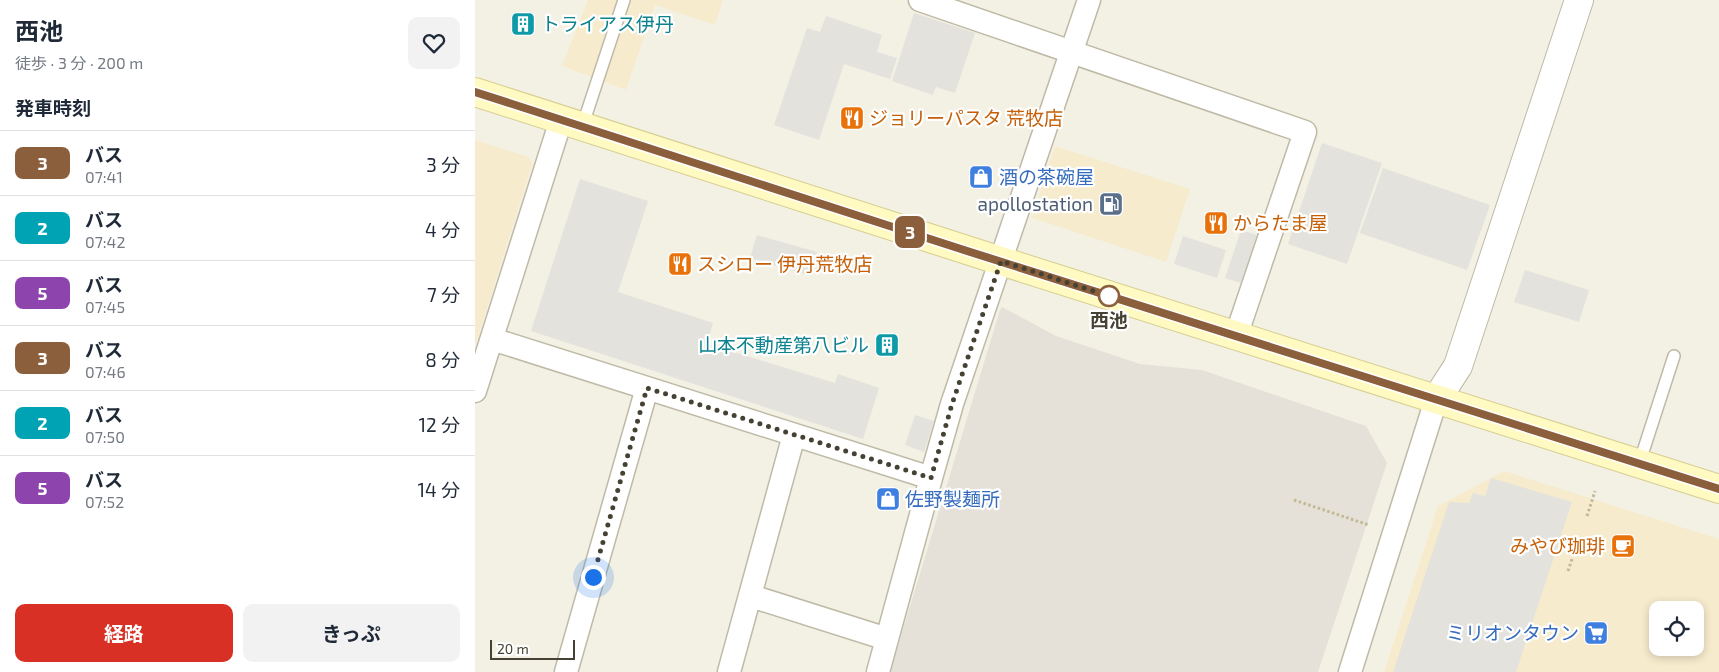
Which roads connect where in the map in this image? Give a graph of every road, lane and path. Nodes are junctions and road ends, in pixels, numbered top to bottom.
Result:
1 (624, 0) edge
2 (920, 0) edge
3 (1089, 0) edge
4 (1579, 0) edge
5 (1070, 52) junction
6 (475, 92) edge
7 (571, 124) junction
8 (1001, 261) junction
9 (1236, 336) junction
10 (492, 339) junction
11 (1673, 356) dead end
12 (647, 388) junction
13 (475, 391) edge
14 (1437, 400) junction
15 (793, 435) junction
16 (1639, 464) junction
17 (931, 478) junction
18 (1719, 489) edge
19 (1595, 491) dead end
20 (1294, 500) dead end
21 (1587, 516) dead end
22 (1370, 526) dead end
23 (1573, 556) dead end
24 (1568, 571) dead end
25 (751, 596) junction
26 (887, 639) junction
27 (566, 672) edge
28 (729, 672) edge
29 (878, 672) edge
30 (1351, 672) edge

1 - 7 lane
2 - 5 street
3 - 5 street
4 - 14 street
5 - 8 street
5 - 9 street
6 - 7 main road
7 - 8 main road
7 - 10 street
8 - 9 main road
8 - 17 street
9 - 14 main road
10 - 12 street
10 - 13 street
11 - 16 lane
12 - 15 street
12 - 27 street
14 - 16 main road
14 - 30 street
15 - 17 street
15 - 25 street
16 - 18 main road
17 - 26 street
19 - 21 path
20 - 22 path
23 - 24 path
25 - 26 street
25 - 28 street
26 - 29 street

